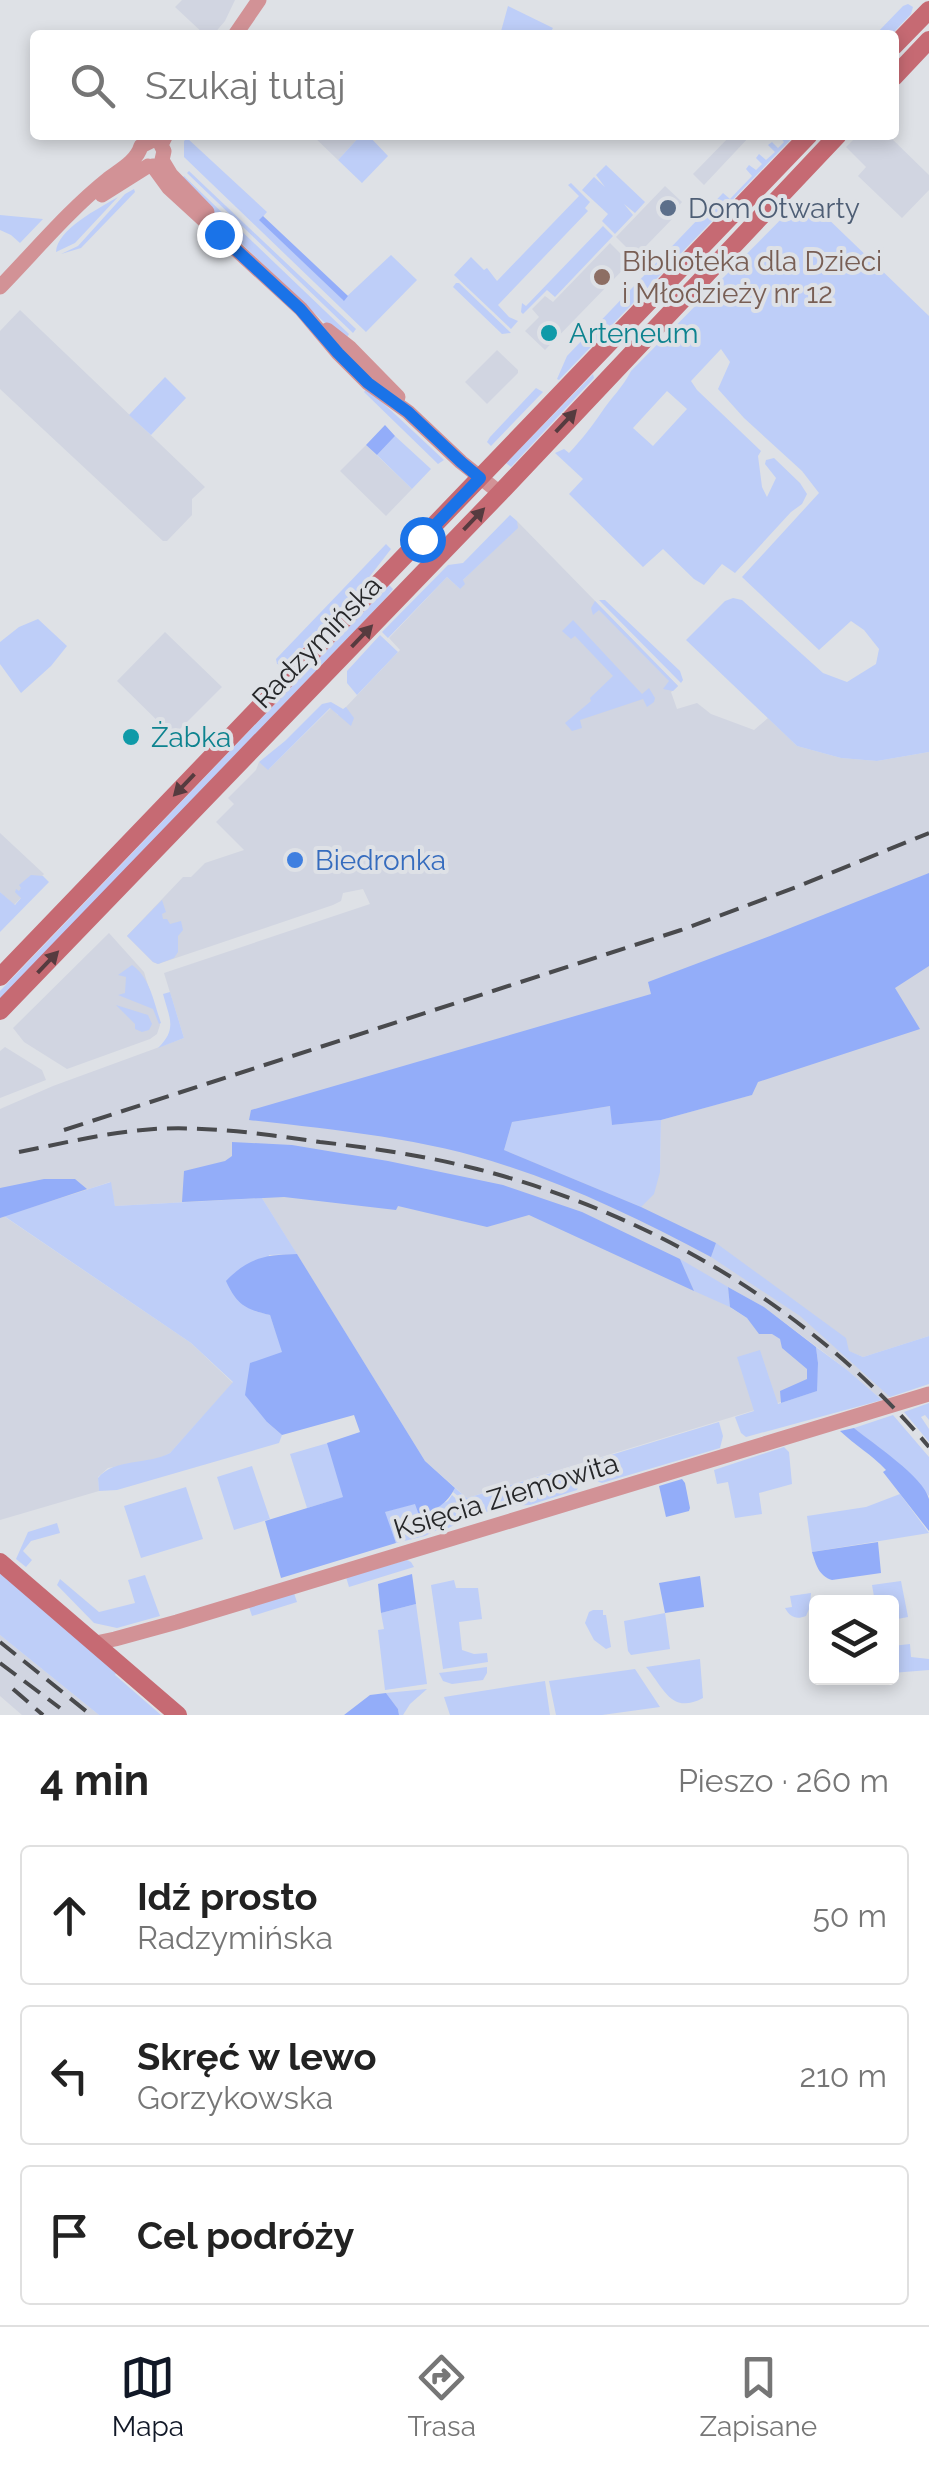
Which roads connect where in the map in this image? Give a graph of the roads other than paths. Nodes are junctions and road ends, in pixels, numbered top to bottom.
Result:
1 (263, 0) edge
2 (929, 10) edge
3 (238, 30) edge
4 (248, 30) edge
5 (929, 40) edge
6 (899, 41) edge
7 (899, 72) edge
8 (804, 140) edge
9 (833, 140) edge
10 (154, 150) edge
11 (0, 287) edge
12 (592, 362) junction
13 (607, 376) junction
14 (480, 478) junction
15 (500, 492) junction
16 (0, 976) edge
17 (0, 1011) edge
18 (929, 1394) edge
19 (0, 1562) edge
20 (96, 1642) junction
21 (178, 1715) edge

1 - 3 street
1 - 4 street
2 - 6 main road
5 - 7 main road
8 - 12 main road, Radzymińska
9 - 13 main road, Radzymińska
10 - 11 street
10 - 14 street
12 - 13 main road
12 - 14 main road, Radzymińska
15 -> 13 main road, Radzymińska
14 - 15 street
14 -> 16 main road, Radzymińska
17 -> 15 main road, Radzymińska
18 - 20 street, Księcia Ziemowita
19 - 20 main road
20 - 21 main road

